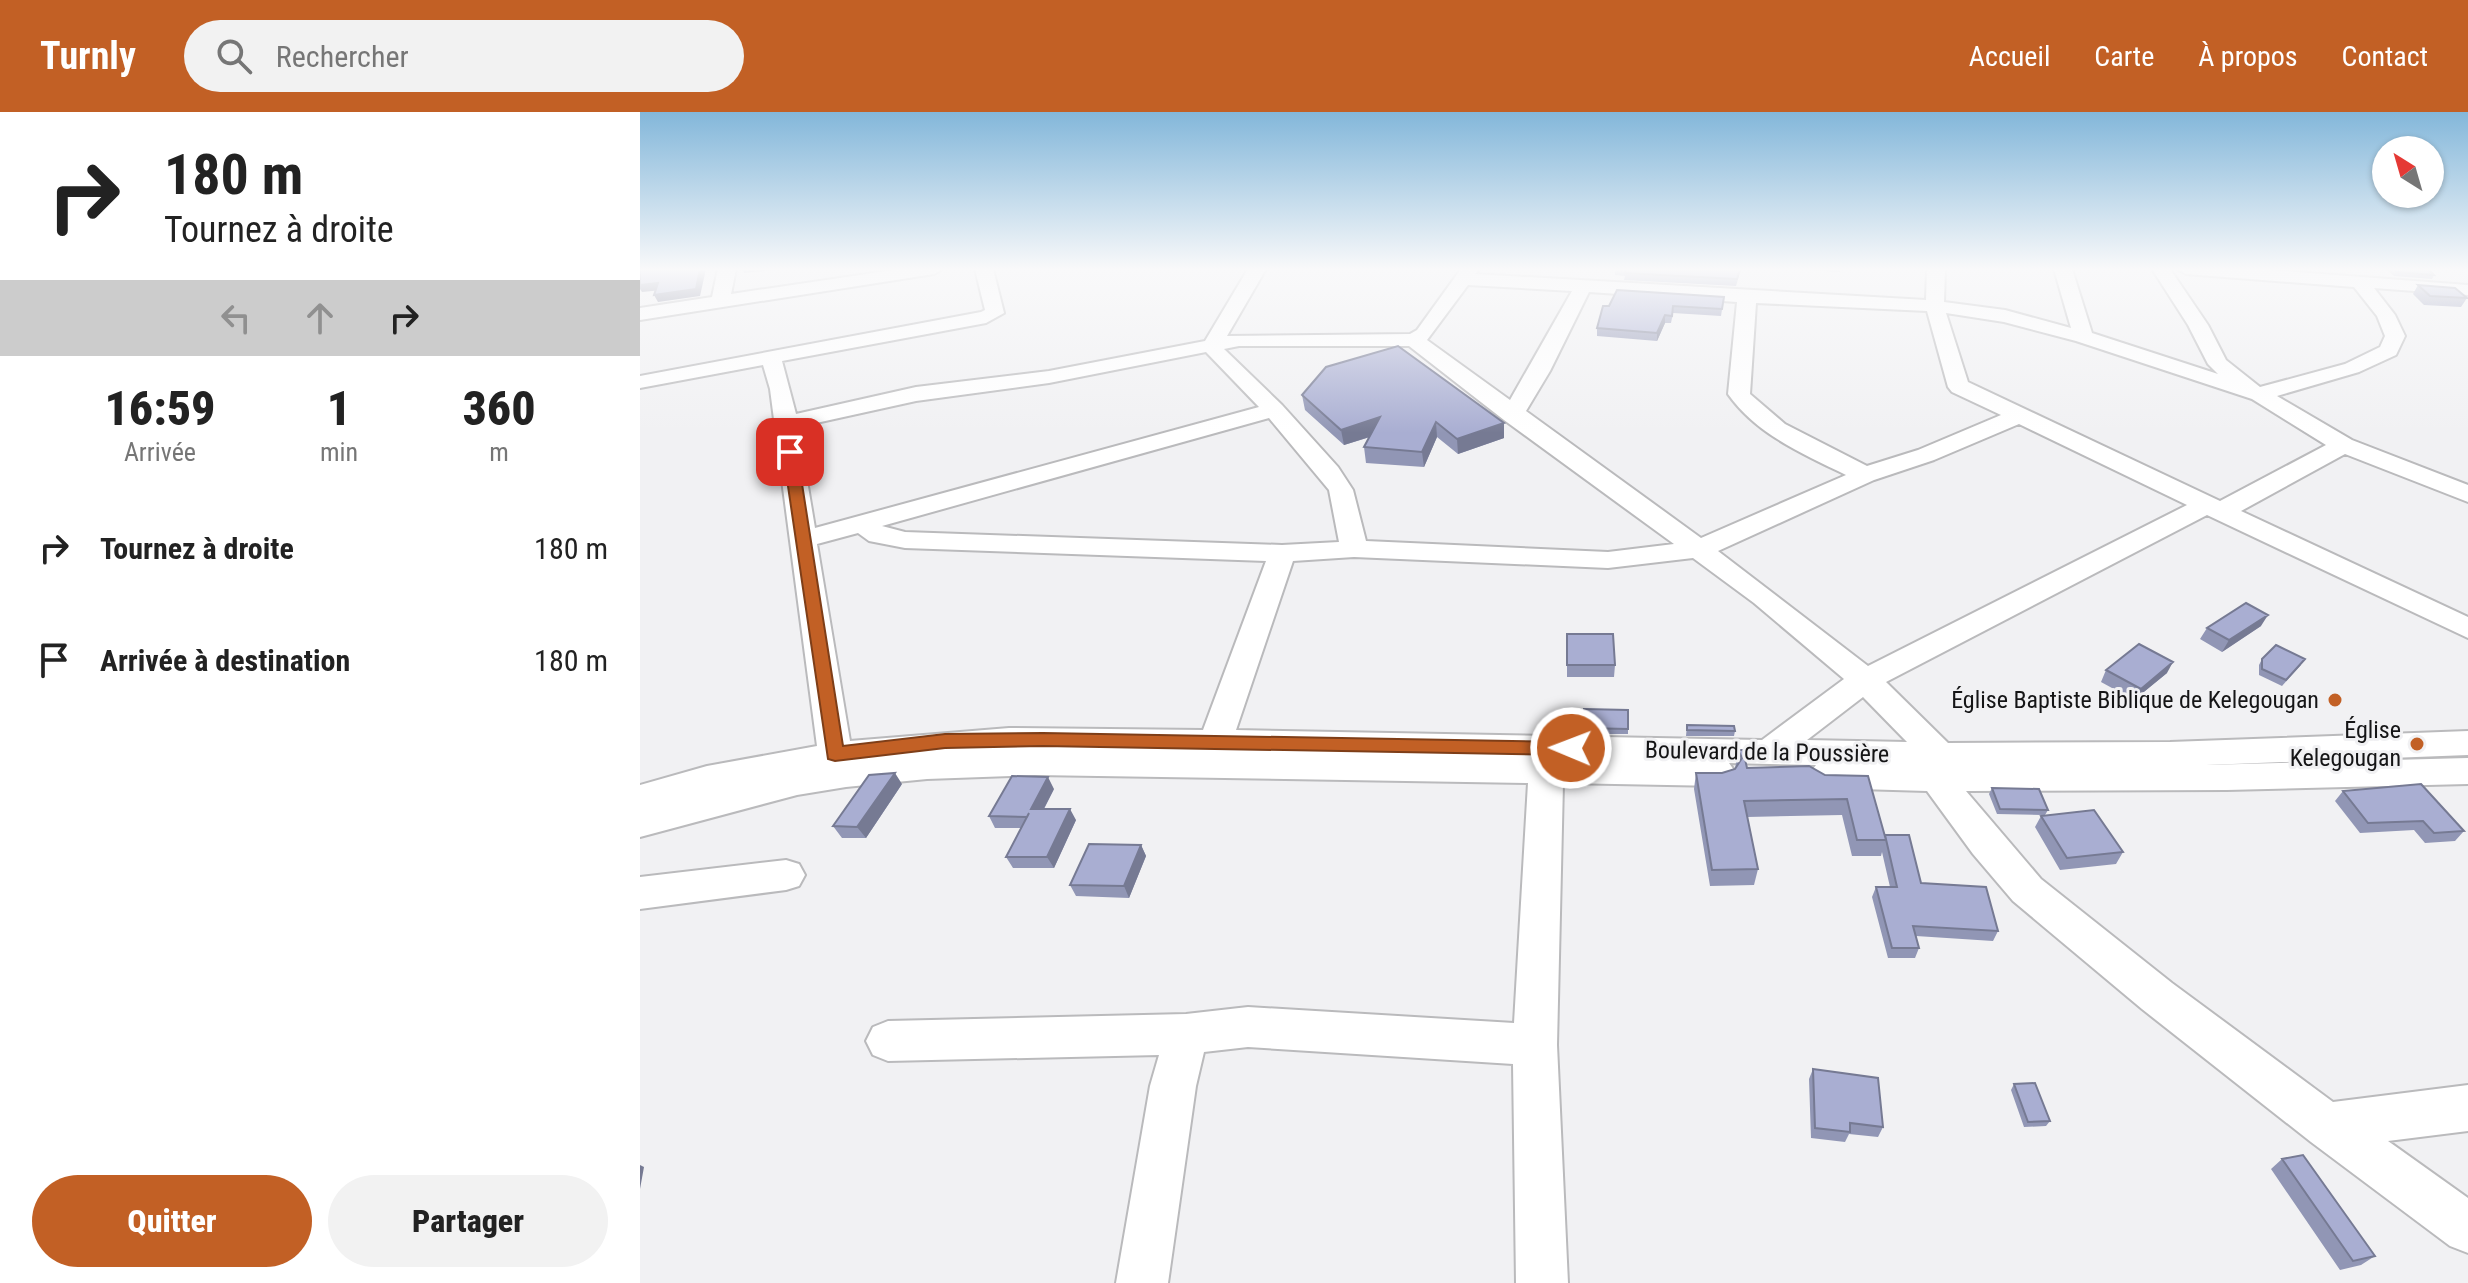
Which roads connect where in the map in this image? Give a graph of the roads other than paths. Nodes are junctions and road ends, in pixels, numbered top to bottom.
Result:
1 (948, 324) edge
2 (1225, 324) edge
3 (1431, 324) edge
4 (1564, 324) edge
5 (1745, 324) edge
6 (1940, 324) edge
7 (2033, 324) edge
8 (2079, 324) edge
9 (2197, 324) edge
10 (2390, 324) edge
11 (2083, 337) junction
12 (1414, 340) junction
13 (1212, 345) junction
14 (771, 358) junction
15 (640, 382) edge
16 (2260, 394) junction
17 (1274, 410) junction
18 (1512, 415) junction
19 (2019, 416) junction
20 (786, 423) junction
21 (2344, 445) junction
22 (1865, 475) junction
23 (2468, 494) edge
24 (2216, 507) junction
25 (863, 524) junction
26 (802, 540) junction
27 (1354, 549) junction
28 (1699, 549) junction
29 (1282, 553) junction
30 (2468, 629) edge
31 (1865, 680) junction
32 (1215, 742) junction
33 (2468, 743) edge
34 (1768, 753) junction
35 (835, 754) junction
36 (1939, 767) junction
37 (2468, 771) edge
38 (1546, 773) junction
39 (640, 799) edge
40 (640, 823) edge
41 (786, 875) dead end
42 (640, 893) edge
43 (1186, 1034) junction
44 (888, 1041) dead end
45 (1535, 1045) junction
46 (2468, 1108) edge
47 (2327, 1126) junction
48 (2468, 1228) edge
49 (1142, 1283) edge
50 (1542, 1283) edge

1 - 14 street
2 - 13 street
3 - 12 street
4 - 18 street
5 - 22 street
6 - 19 street
7 - 11 street
8 - 11 street
9 - 16 street
10 - 16 street
11 - 16 street
12 - 13 street
12 - 18 street
13 - 17 street
13 - 20 street
14 - 15 street
14 - 20 street
16 - 21 street
17 - 25 street
17 - 27 street
18 - 28 street
19 - 22 street
19 - 24 street
20 - 26 street
21 - 23 street
21 - 24 street
22 - 28 street
24 - 30 street
24 - 31 street
25 - 26 street
25 - 29 street
26 - 35 street
27 - 28 street
27 - 29 street
28 - 31 street
29 - 32 street
31 - 34 street
31 - 36 street
32 - 34 street, Boulevard de la Poussière
32 - 35 street, Boulevard de la Poussière
33 - 36 street, Boulevard de la Poussière
34 - 36 street, Boulevard de la Poussière
35 - 39 street, Boulevard de la Poussière
36 - 37 street, Boulevard de la Poussière
36 - 38 street, Boulevard de la Poussière
36 - 47 street
38 - 40 street, Boulevard de la Poussière
38 - 45 street
41 - 42 street
43 - 44 street
43 - 45 street
43 - 49 street
45 - 50 street
46 - 47 street
47 - 48 street

